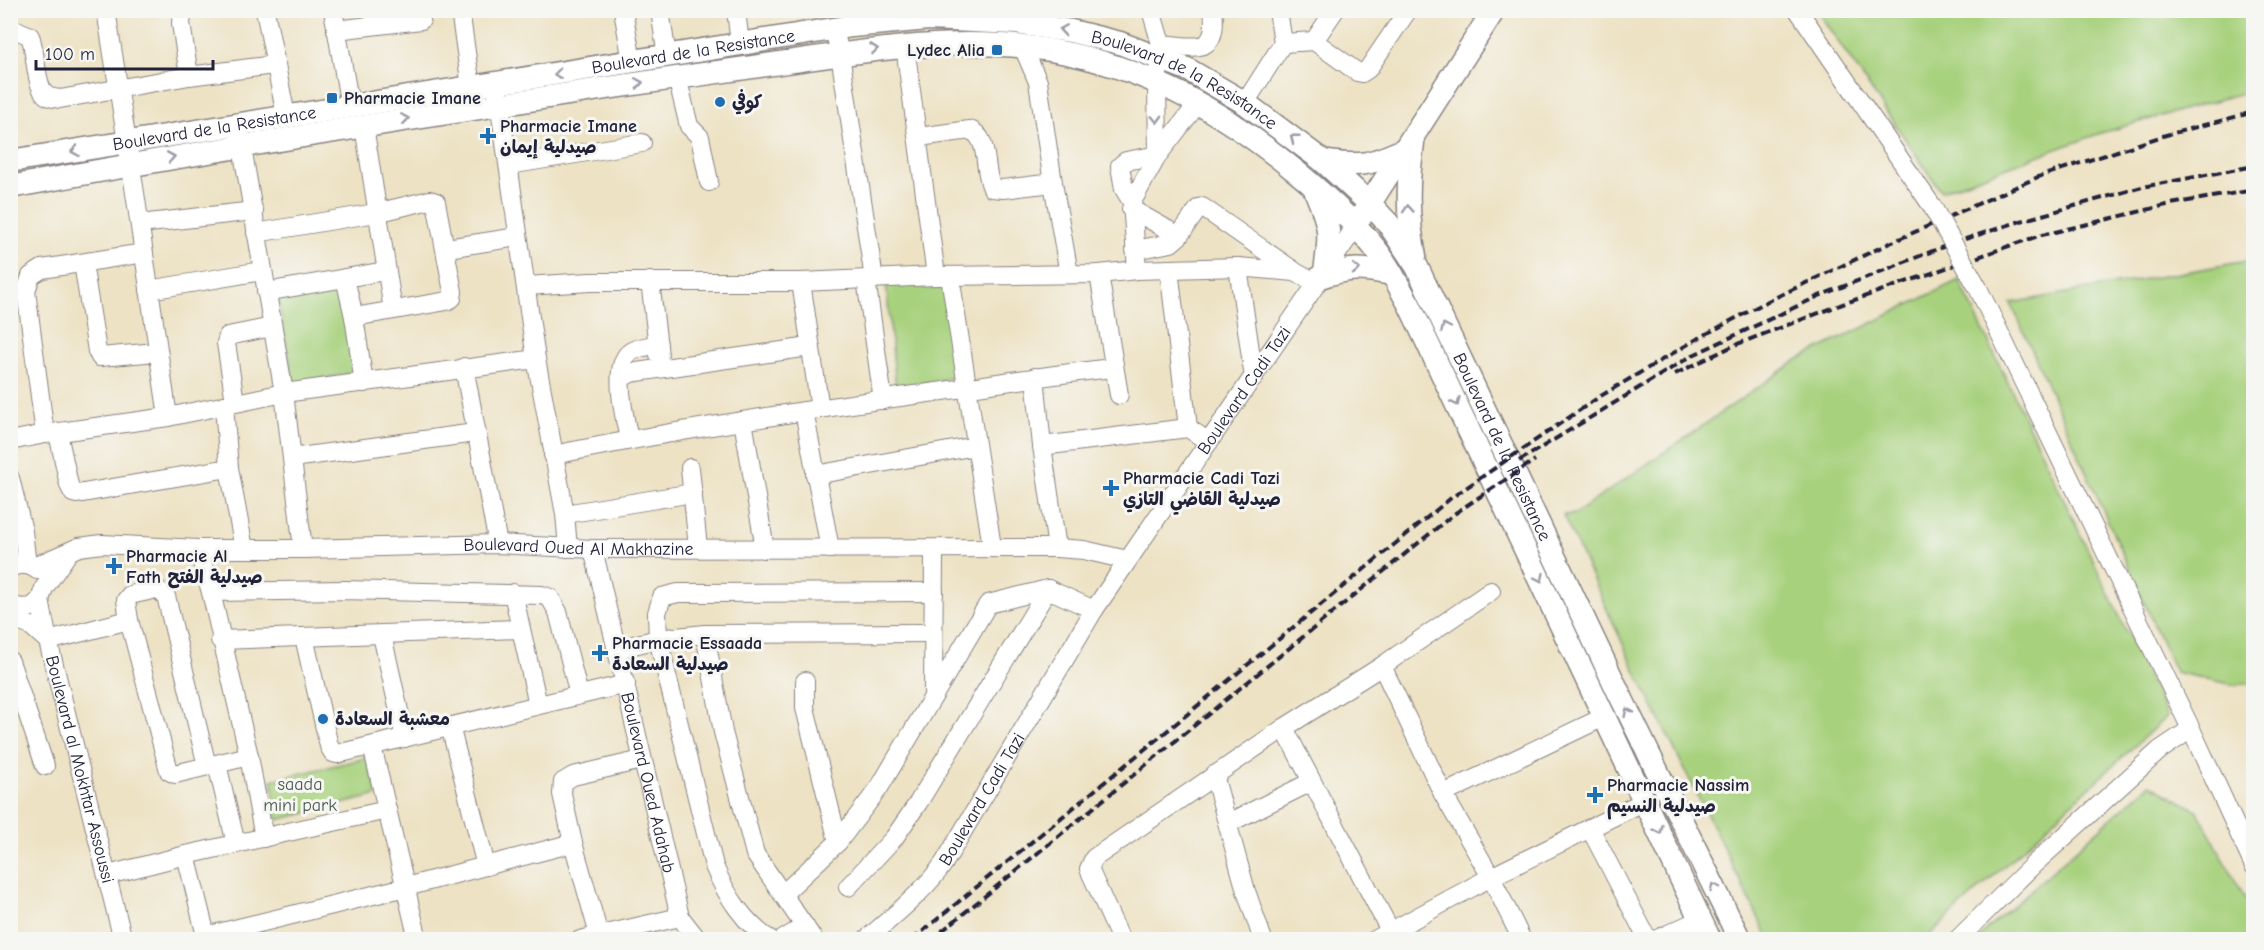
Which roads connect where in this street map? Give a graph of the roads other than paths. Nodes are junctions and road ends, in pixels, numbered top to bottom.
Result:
1 (106, 10) edge
2 (183, 10) edge
3 (265, 10) edge
4 (333, 10) edge
5 (623, 10) edge
6 (660, 10) edge
7 (736, 10) edge
8 (1151, 10) edge
9 (1213, 10) edge
10 (1278, 10) edge
11 (1335, 10) edge
12 (1408, 10) edge
13 (1494, 10) edge
14 (1798, 10) edge
15 (466, 11) edge
16 (400, 16) edge
17 (1016, 17) edge
18 (422, 20) dead end
19 (846, 22) edge
20 (10, 27) edge
21 (336, 30) junction
22 (1314, 41) junction
23 (1283, 43) junction
24 (740, 44) junction
25 (905, 46) junction
26 (1023, 47) junction
27 (1161, 51) junction
28 (840, 54) junction
29 (632, 63) junction
30 (274, 65) junction
31 (672, 67) junction
32 (189, 76) junction
33 (1157, 83) junction
34 (471, 87) junction
35 (119, 89) junction
36 (498, 93) junction
37 (1199, 102) junction
38 (1245, 102) junction
39 (350, 106) junction
40 (286, 117) junction
41 (364, 126) junction
42 (240, 134) junction
43 (919, 137) junction
44 (1410, 141) junction
45 (642, 143) dead end
46 (129, 153) junction
47 (1158, 155) junction
48 (10, 161) edge
49 (1323, 161) junction
50 (509, 165) junction
51 (709, 182) dead end
52 (1053, 183) junction
53 (1314, 186) junction
54 (10, 187) edge
55 (1370, 204) junction
56 (1131, 205) junction
57 (254, 211) junction
58 (376, 213) junction
59 (140, 224) junction
60 (1356, 226) junction
61 (256, 233) junction
62 (1179, 236) junction
63 (518, 237) junction
64 (447, 248) junction
65 (1135, 250) junction
66 (144, 253) junction
67 (83, 262) junction
68 (1238, 267) junction
69 (1417, 267) junction
70 (1169, 269) junction
71 (1137, 270) junction
72 (385, 271) junction
73 (262, 272) junction
74 (1295, 272) junction
75 (1069, 274) junction
76 (1099, 274) junction
77 (1392, 274) junction
78 (943, 276) junction
79 (1320, 277) junction
80 (345, 278) junction
81 (870, 279) junction
82 (650, 281) junction
83 (801, 282) junction
84 (526, 286) junction
85 (149, 290) junction
86 (266, 292) junction
87 (393, 310) junction
88 (354, 317) junction
89 (272, 327) junction
90 (658, 344) junction
91 (810, 347) junction
92 (158, 352) junction
93 (536, 359) junction
94 (464, 367) junction
95 (661, 368) junction
96 (1113, 368) junction
97 (1035, 377) junction
98 (1254, 378) junction
99 (621, 379) junction
100 (364, 383) junction
101 (966, 388) junction
102 (284, 393) junction
103 (1119, 395) dead end
104 (883, 400) junction
105 (229, 403) junction
106 (812, 410) junction
107 (168, 417) junction
108 (743, 421) junction
109 (1188, 428) junction
110 (475, 433) junction
111 (52, 434) junction
112 (629, 440) junction
113 (10, 441) edge
114 (1209, 442) junction
115 (976, 446) junction
116 (1042, 446) junction
117 (553, 455) junction
118 (292, 458) junction
119 (229, 468) junction
120 (690, 468) dead end
121 (815, 475) junction
122 (10, 478) edge
123 (693, 493) junction
124 (565, 514) junction
125 (23, 531) junction
126 (498, 544) junction
127 (992, 547) junction
128 (568, 548) junction
129 (698, 548) junction
130 (1057, 548) junction
131 (198, 549) junction
132 (244, 549) junction
133 (303, 549) junction
134 (593, 549) junction
135 (765, 549) junction
136 (830, 549) junction
137 (934, 549) junction
138 (63, 554) junction
139 (1127, 560) junction
140 (24, 567) edge
141 (1048, 589) junction
142 (1491, 591) dead end
143 (211, 592) junction
144 (934, 592) junction
145 (513, 593) junction
146 (42, 594) junction
147 (1094, 610) junction
148 (14, 614) edge
149 (129, 620) junction
150 (520, 629) junction
151 (933, 633) junction
152 (382, 634) junction
153 (705, 634) junction
154 (304, 637) junction
155 (658, 639) junction
156 (220, 640) junction
157 (48, 641) junction
158 (617, 650) junction
159 (10, 661) edge
160 (1382, 666) junction
161 (805, 681) dead end
162 (626, 684) junction
163 (579, 695) junction
164 (933, 698) junction
165 (538, 705) junction
166 (1606, 716) junction
167 (450, 726) junction
168 (1284, 728) junction
169 (2192, 729) junction
170 (405, 738) junction
171 (372, 746) junction
172 (249, 756) junction
173 (642, 760) junction
174 (212, 765) junction
175 (45, 766) dead end
176 (1214, 775) junction
177 (1311, 782) junction
178 (1443, 794) junction
179 (1645, 801) junction
180 (387, 810) junction
181 (1229, 823) junction
182 (1590, 828) junction
183 (264, 838) junction
184 (838, 842) junction
185 (573, 843) junction
186 (236, 844) junction
187 (186, 855) junction
188 (486, 866) junction
189 (2253, 866) edge
190 (108, 875) junction
191 (1491, 877) junction
192 (848, 886) dead end
193 (406, 887) junction
194 (783, 894) junction
195 (680, 917) junction
196 (1701, 918) junction
197 (810, 933) edge
198 (599, 935) junction
199 (1387, 937) edge
200 (207, 938) edge
201 (123, 939) edge
202 (418, 939) edge
203 (580, 939) edge
204 (698, 939) edge
205 (771, 939) edge
206 (782, 939) edge
207 (866, 939) edge
208 (1121, 939) edge
209 (1263, 939) edge
210 (1522, 939) edge
211 (1648, 939) edge
212 (1654, 939) edge
213 (1710, 939) edge
214 (1740, 939) edge
215 (1957, 939) edge

1 - 35 street
2 - 32 street
3 - 30 street
4 - 21 street
5 - 29 street
6 - 31 street
7 - 24 street
8 - 27 street
9 - 27 street
10 - 23 street
11 - 22 street
12 - 22 street
13 - 44 main road, Boulevard Cadi Tazi
14 - 169 street, bridge
15 - 34 street
16 - 18 street
16 - 21 street
17 - 19 main road, Boulevard de la Resistance
27 -> 17 main road, Boulevard de la Resistance
19 - 24 main road, Boulevard de la Resistance
19 - 28 street
20 - 35 street
21 - 39 street
22 - 23 street
23 - 38 street
24 - 31 main road, Boulevard de la Resistance
25 - 26 main road, Boulevard de la Resistance
28 -> 25 main road, Boulevard de la Resistance
25 - 43 street
26 - 33 main road, Boulevard de la Resistance
26 - 52 street
27 - 33 street
27 - 38 main road, Boulevard de la Resistance
28 - 31 main road, Boulevard de la Resistance
28 - 81 street
29 - 31 main road, Boulevard de la Resistance
29 -> 36 main road, Boulevard de la Resistance
30 - 32 street
30 - 40 street
36 -> 31 main road, Boulevard de la Resistance
31 - 51 street
32 - 35 street
33 - 37 main road, Boulevard de la Resistance
33 -> 47 street
34 - 36 main road, Boulevard de la Resistance
34 - 39 main road, Boulevard de la Resistance
35 - 46 street
41 -> 36 main road, Boulevard de la Resistance
36 - 50 street
37 - 47 street
37 - 53 main road, Boulevard de la Resistance
49 -> 38 main road, Boulevard de la Resistance
39 - 40 main road, Boulevard de la Resistance
40 - 42 main road, Boulevard de la Resistance
41 - 42 main road, Boulevard de la Resistance
41 - 58 street
42 - 46 main road, Boulevard de la Resistance
42 - 57 street
43 - 52 street
43 - 78 street
44 - 49 main road
44 - 55 main road, Boulevard Cadi Tazi
69 -> 44 main road
45 - 50 street
46 -> 48 main road, Boulevard de la Resistance
46 - 54 main road, Boulevard de la Resistance
46 - 59 street
47 - 56 street
47 - 56 street
49 - 55 main road, Boulevard de la Resistance
50 - 63 street
52 - 75 street
53 - 60 main road, Boulevard de la Resistance
53 - 79 main road
55 - 60 main road, Boulevard Cadi Tazi
55 - 69 main road, Boulevard de la Resistance
56 - 62 street
56 - 65 street
57 - 59 street
57 - 61 street
58 - 61 street
58 - 64 street
58 - 72 street
59 - 66 street
60 - 77 main road, Boulevard de la Resistance
60 - 79 street, Boulevard Cadi Tazi
61 - 73 street
62 - 65 street
62 - 74 street
63 - 64 street
63 - 84 street
64 - 87 street
65 - 71 street
66 - 67 street
66 - 85 street
67 - 92 street
67 - 111 street
68 - 70 street
68 - 74 street
68 - 98 street
214 -> 69 main road, Boulevard de la Resistance
70 - 71 street
70 - 109 street
71 - 76 street
72 - 80 street
72 - 87 street
73 - 85 street
73 - 86 street
74 - 79 street
75 - 76 street
75 - 78 street
76 - 96 street
79 -> 77 main road
77 -> 166 main road, Boulevard de la Resistance
78 - 81 street
78 - 101 street
79 - 98 street, Boulevard Cadi Tazi
80 - 86 street
80 - 88 street
81 - 83 street
81 - 104 street
82 - 83 street
82 - 84 street
82 - 90 street
83 - 91 street
84 - 93 street
85 - 92 street
86 - 89 street
87 - 88 street
88 - 100 street
89 - 102 street
89 - 105 street
90 - 95 street
90 - 99 street
91 - 95 street
91 - 106 street
92 - 107 street
93 - 94 street
93 - 117 street
94 - 100 street
94 - 110 street
95 - 99 street
96 - 97 street
96 - 103 street
97 - 101 street
97 - 116 street
98 - 114 street, Boulevard Cadi Tazi
99 - 112 street
100 - 102 street
101 - 104 street
101 - 115 street
102 - 105 street
102 - 118 street
104 - 106 street
105 - 107 street
105 - 119 street
106 - 108 street
106 - 121 street
107 - 111 street
108 - 112 street
108 - 135 street
109 - 114 street
109 - 116 street
110 - 118 street
110 - 126 street
111 - 113 street
111 - 119 street
112 - 117 street
114 - 139 street, Boulevard Cadi Tazi
115 - 121 street
115 - 127 street
116 - 130 street
117 - 124 street
118 - 133 street
119 - 132 street
120 - 123 street
121 - 136 street
122 - 125 street
123 - 124 street
123 - 129 street
124 - 128 street
125 - 138 street
125 - 140 street
126 - 128 street, Boulevard Oued Al Makhazine
126 - 133 street, Boulevard Oued Al Makhazine
127 - 130 street, Boulevard Oued Al Makhazine
127 - 137 street, Boulevard Oued Al Makhazine
128 - 134 street, Boulevard Oued Al Makhazine
129 - 134 street, Boulevard Oued Al Makhazine
129 - 135 street, Boulevard Oued Al Makhazine
130 - 139 street, Boulevard Oued Al Makhazine
131 - 132 street, Boulevard Oued Al Makhazine
131 - 138 street, Boulevard Oued Al Makhazine
131 - 143 street
132 - 133 street, Boulevard Oued Al Makhazine
134 - 158 street, Boulevard Oued Adahab
135 - 136 street, Boulevard Oued Al Makhazine
136 - 137 street, Boulevard Oued Al Makhazine
137 - 144 street
138 - 140 street, Boulevard Oued Al Makhazine
138 - 146 street
139 - 147 street, Boulevard Cadi Tazi
140 - 146 street, Boulevard al Mokhtar Assoussi
141 - 147 street
141 - 164 street
141 - 192 street
142 - 160 street
143 - 145 street
143 - 156 street
144 - 151 street
144 - 155 street
145 - 150 street
145 - 163 street
146 - 148 street
146 - 157 street, Boulevard al Mokhtar Assoussi
147 - 207 street, Boulevard Cadi Tazi
148 - 157 street
149 - 157 street
149 - 174 street
149 - 174 street
150 - 152 street
150 - 165 street
151 - 153 street
151 - 164 street
152 - 154 street
152 - 170 street
153 - 155 street
153 - 194 street
154 - 156 street
154 - 171 street
155 - 158 street
155 - 205 street
156 - 172 street
157 - 190 street, Boulevard al Mokhtar Assoussi
158 - 162 street, Boulevard Oued Adahab
159 - 175 street
160 - 168 street
160 - 178 street
161 - 184 street
162 - 163 street
162 - 173 street, Boulevard Oued Adahab
163 - 165 street
164 - 184 street
165 - 167 street
166 - 178 street
166 - 179 main road, Boulevard de la Resistance
167 - 170 street
167 - 188 street
168 - 176 street
168 - 177 street
169 - 189 street
169 - 215 street
170 - 171 street
171 - 180 street
172 - 174 street
172 - 183 street
173 - 185 street
173 - 195 street, Boulevard Oued Adahab
174 - 186 street
176 - 181 street
176 - 208 street
177 - 181 street
177 - 199 street
178 - 191 street
179 - 182 street
179 -> 196 main road, Boulevard de la Resistance
180 - 183 street
180 - 193 street
181 - 209 street
182 - 191 street
182 - 211 street
183 - 186 street
184 - 194 street
185 - 188 street
185 - 198 street
186 - 187 street
187 - 190 street
187 - 200 street
188 - 193 street
190 - 201 street, Boulevard al Mokhtar Assoussi
191 - 199 street
191 - 210 street
193 - 200 street
193 - 202 street
194 - 197 street
195 - 198 street
195 - 204 street, Boulevard Oued Adahab
196 - 212 street
196 - 213 main road, Boulevard de la Resistance
197 - 206 street
198 - 203 street

